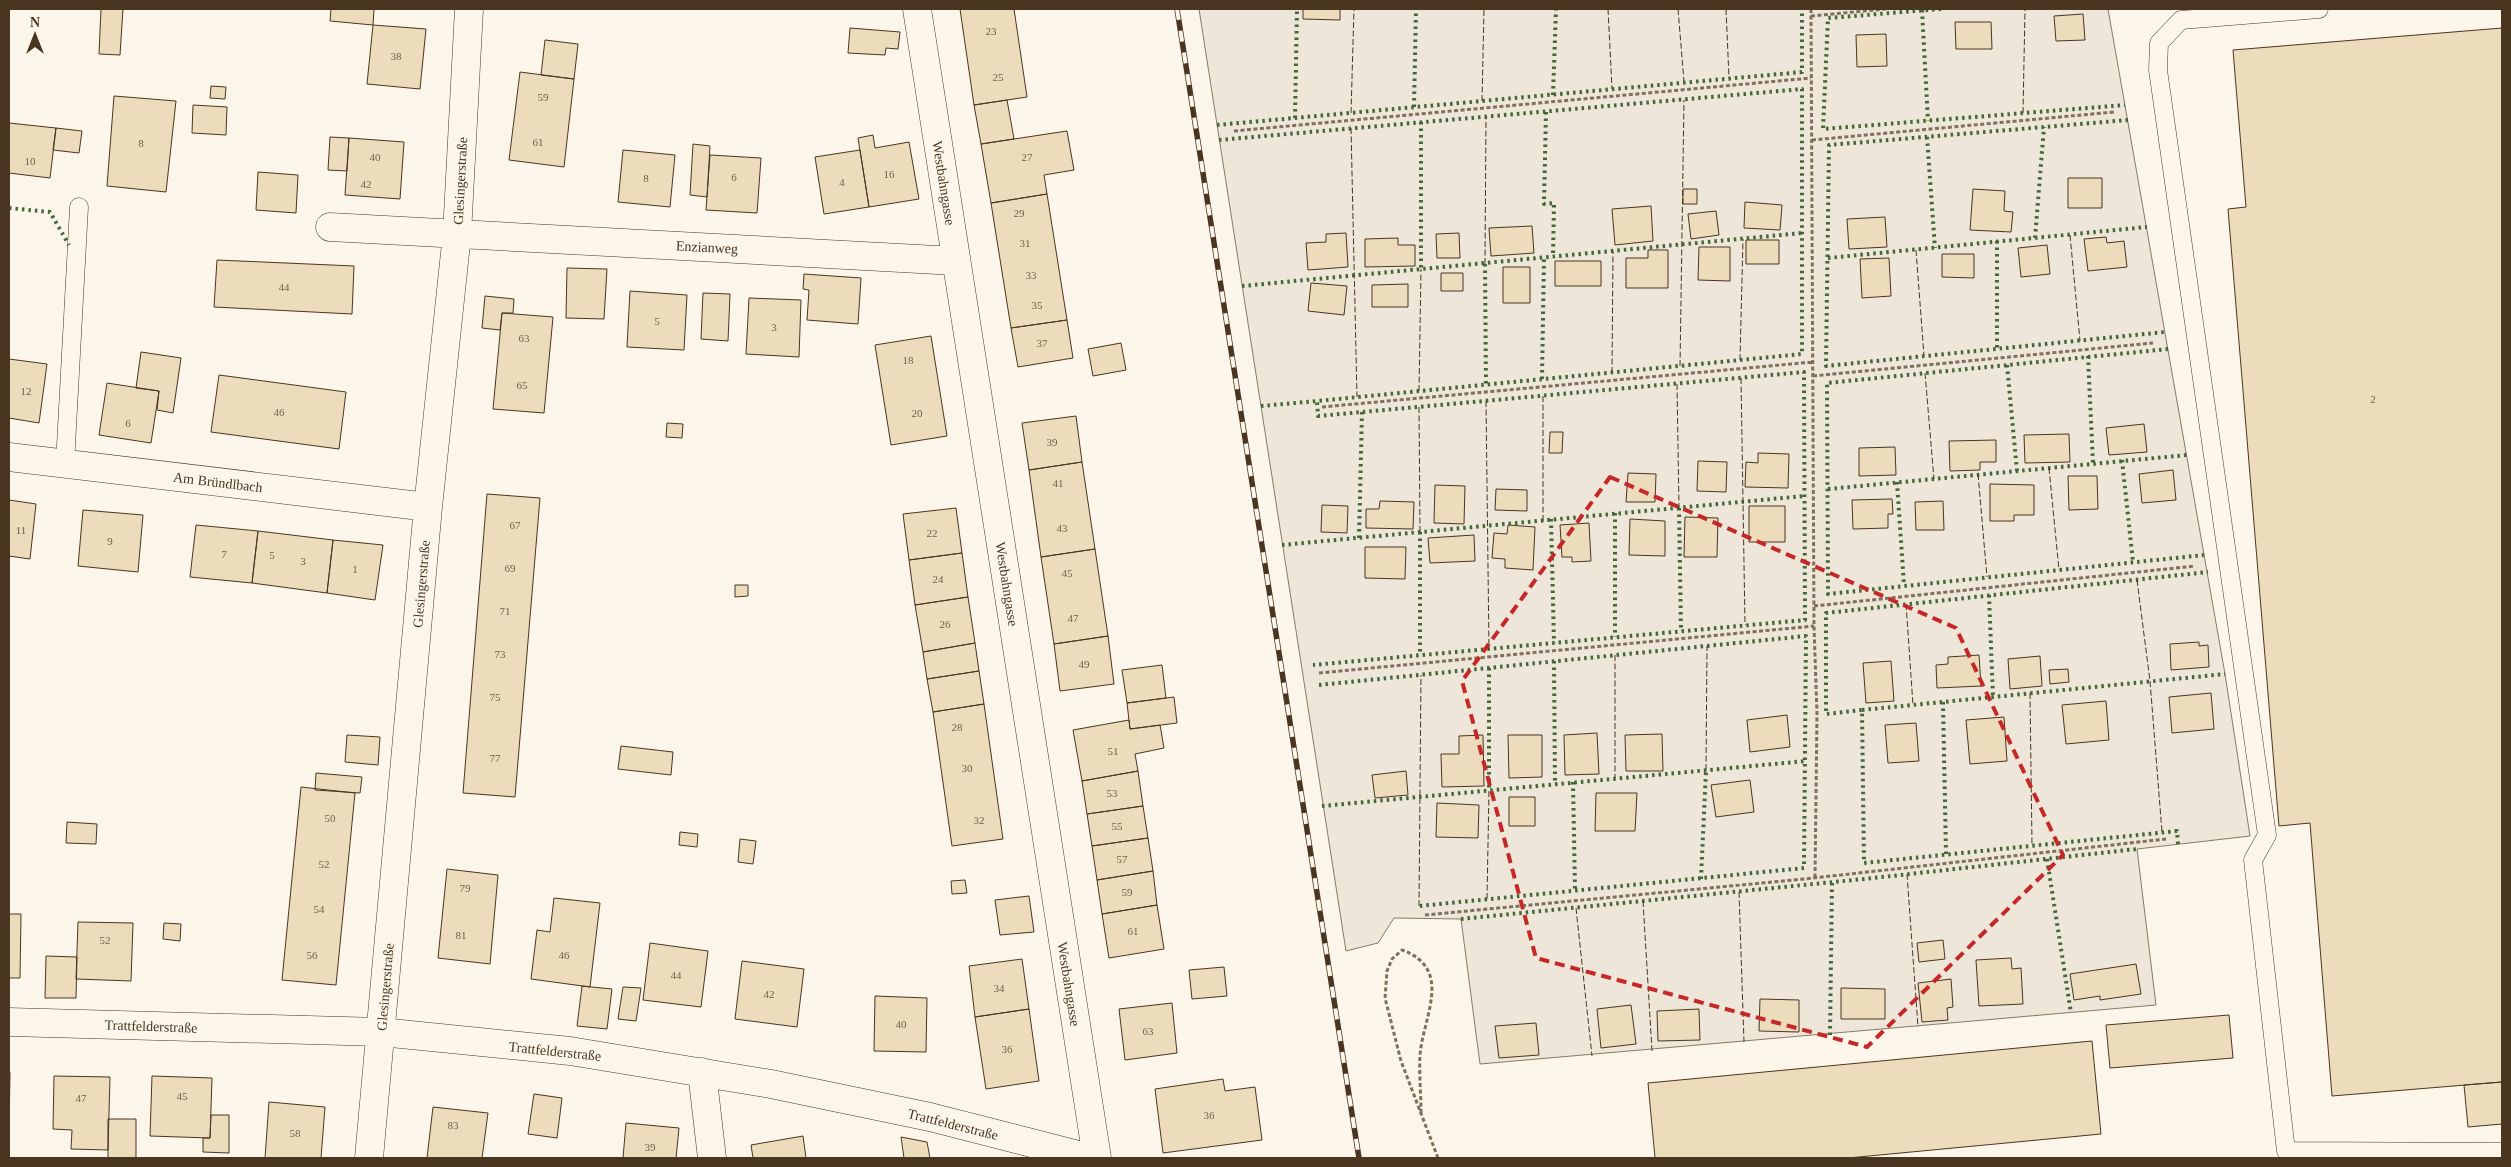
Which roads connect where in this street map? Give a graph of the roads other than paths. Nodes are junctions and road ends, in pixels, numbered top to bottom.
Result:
1 (469, 9) edge
2 (916, 9) edge
3 (2319, 9) edge
4 (79, 207) dead end
5 (330, 227) dead end
6 (457, 234) junction
7 (956, 261) junction
8 (9, 457) edge
9 (64, 464) junction
10 (428, 507) junction
11 (9, 1022) edge
12 (381, 1032) junction
13 (702, 1072) junction
14 (2502, 1152) edge
15 (369, 1158) edge
16 (712, 1158) edge
17 (1090, 1158) edge
18 (1097, 1158) edge

1 - 6 street, Glesingerstraße
2 - 7 street, Westbahngasse
3 - 14 lane
4 - 9 lane
5 - 6 street, Enzianweg
6 - 7 street, Enzianweg
6 - 10 street, Glesingerstraße
7 - 18 street, Westbahngasse
8 - 9 street, Am Bründlbach
9 - 10 street, Am Bründlbach
10 - 12 street, Glesingerstraße
11 - 12 street, Trattfelderstraße
12 - 13 street, Trattfelderstraße
12 - 15 street, Glesingerstraße
13 - 16 street
13 - 17 street, Trattfelderstraße

